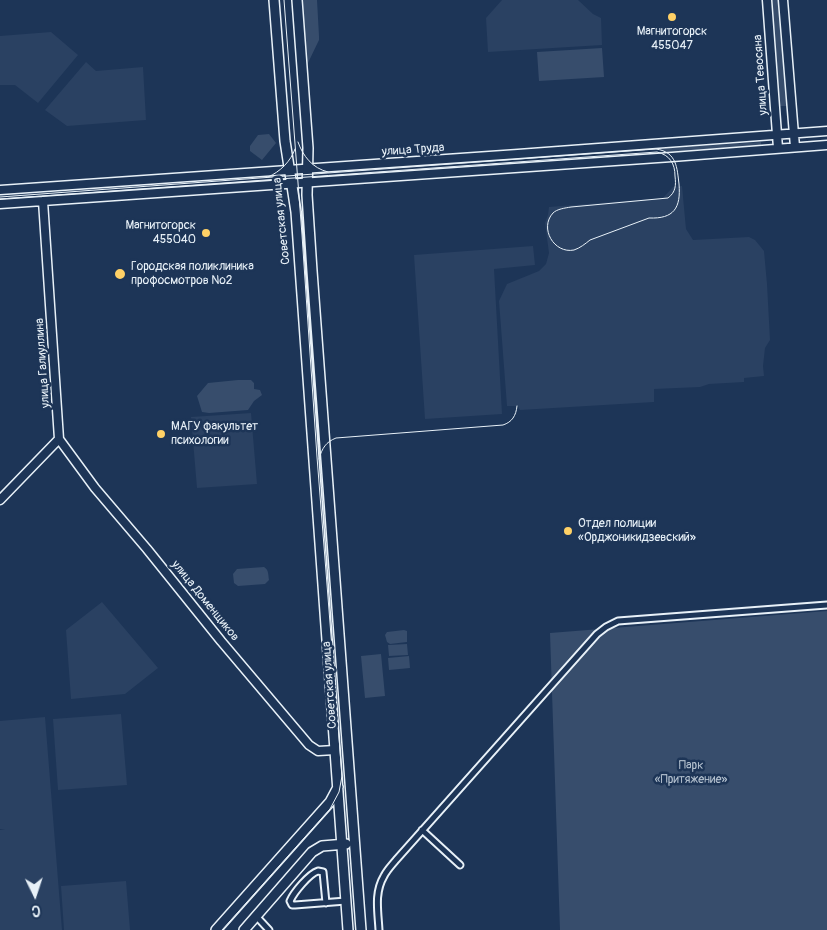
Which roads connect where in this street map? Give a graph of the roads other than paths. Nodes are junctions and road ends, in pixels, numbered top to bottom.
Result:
1 (274, 0) edge
2 (296, 0) edge
3 (767, 0) edge
4 (783, 0) edge
5 (827, 131) edge
6 (794, 133) junction
7 (777, 134) junction
8 (827, 145) edge
9 (794, 147) junction
10 (778, 148) junction
11 (307, 169) junction
12 (289, 170) junction
13 (307, 183) junction
14 (292, 184) junction
15 (0, 190) edge
16 (43, 201) junction
17 (0, 204) edge
18 (59, 439) junction
19 (324, 439) junction
20 (313, 440) junction
21 (0, 500) edge
22 (827, 605) edge
23 (347, 749) junction
24 (335, 750) junction
25 (338, 787) junction
26 (422, 830) junction
27 (354, 844) junction
28 (342, 845) junction
29 (460, 866) dead end
30 (346, 901) junction
31 (326, 903) junction
32 (256, 916) junction
33 (265, 925) junction
34 (216, 930) edge
35 (244, 930) edge
36 (260, 930) edge
37 (270, 930) edge
38 (348, 930) edge
39 (361, 930) edge
40 (379, 930) edge

1 - 12 main road, Советская улица
2 - 11 main road, Советская улица
3 - 7 main road, улица Тевосяна
4 - 6 main road
5 - 6 main road, улица Труда
6 - 7 main road, улица Труда
6 - 9 main road
7 - 10 main road, улица Тевосяна
7 - 11 main road, улица Труда
8 - 9 main road, улица Труда
9 - 10 main road, улица Труда
10 - 13 main road, улица Труда
11 - 12 main road, улица Труда
11 - 13 main road, Советская улица
12 - 14 main road, Советская улица
12 - 15 main road, улица Труда
13 - 14 main road, улица Труда
13 - 19 main road, Советская улица
14 - 16 main road, улица Труда
14 - 20 main road, Советская улица
16 - 17 main road, улица Труда
16 - 18 main road, улица Галиуллина
18 - 21 main road
18 - 24 main road, улица Доменщиков
19 - 20 main road
19 - 23 main road, Советская улица
20 - 24 main road, Советская улица
22 - 26 street
23 - 24 main road, улица Доменщиков
23 - 27 main road, Советская улица
24 - 25 main road, Советская улица
25 - 28 main road, Советская улица
25 - 34 main road
26 - 29 street
26 - 40 street
27 - 28 main road
27 - 39 main road, Советская улица
28 - 30 main road, Советская улица
28 - 32 main road
30 - 31 street
30 - 38 main road, Советская улица
31 - 31 street
32 - 33 street
32 - 35 main road
33 - 36 street
33 - 37 street

